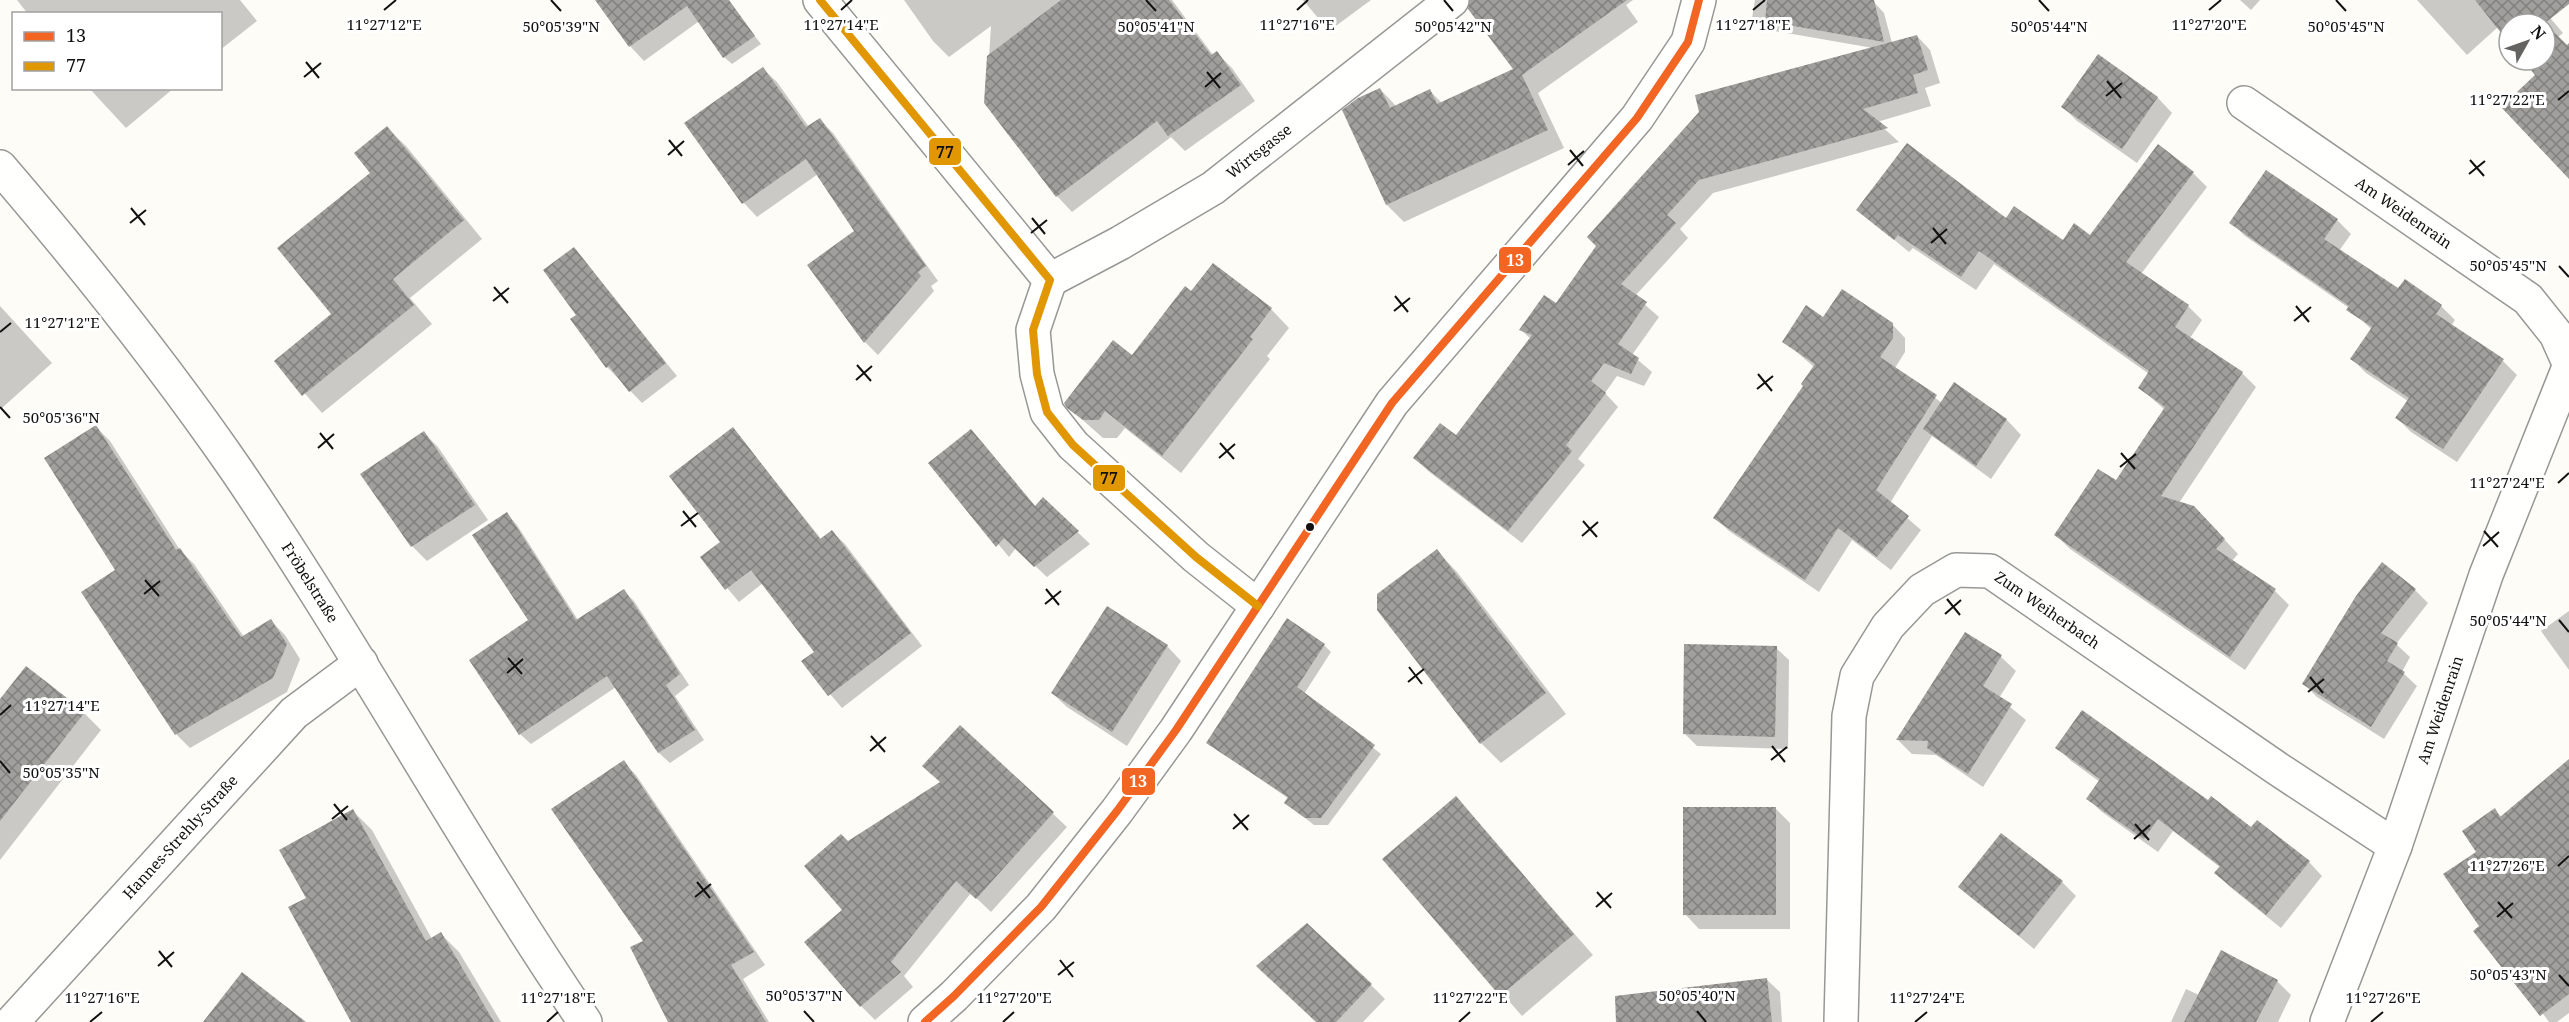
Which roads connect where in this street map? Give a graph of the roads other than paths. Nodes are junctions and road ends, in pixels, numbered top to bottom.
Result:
1 (820, 0) edge
2 (1452, 0) edge
3 (1699, 0) edge
4 (2244, 104) dead end
5 (0, 167) edge
6 (1050, 280) junction
7 (2569, 365) edge
8 (1258, 606) junction
9 (361, 663) junction
10 (2395, 846) junction
11 (12, 1022) edge
12 (585, 1022) edge
13 (925, 1022) edge
14 (1841, 1022) edge
15 (2328, 1022) edge

1 - 6 street
2 - 6 street, Wirtsgasse
3 - 8 street
4 - 7 street, Am Weidenrain
5 - 9 street, Fröbelstraße
6 - 8 street
7 - 10 street, Am Weidenrain
8 - 13 street
9 - 11 street, Hannes-Strehly-Straße
9 - 12 street, Fröbelstraße
10 - 14 street, Zum Weiherbach
10 - 15 street, Am Weidenrain

